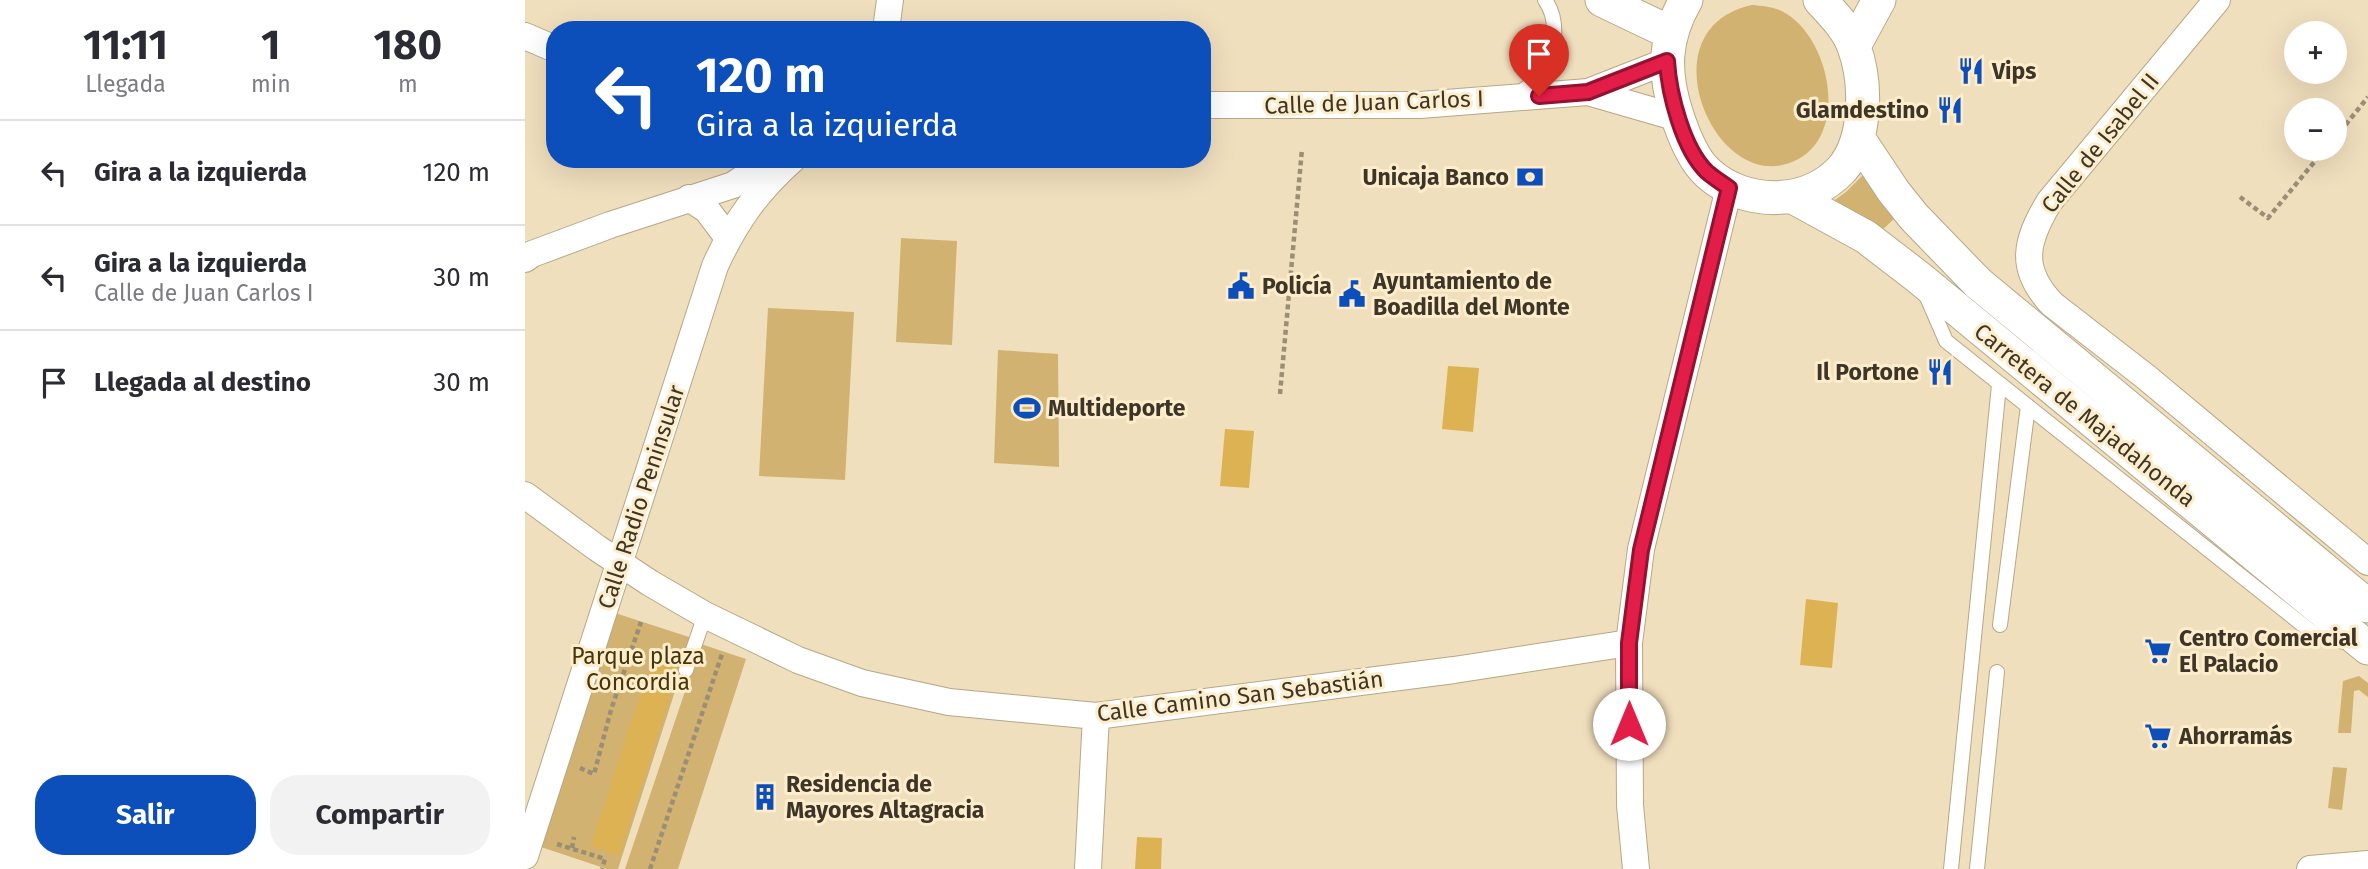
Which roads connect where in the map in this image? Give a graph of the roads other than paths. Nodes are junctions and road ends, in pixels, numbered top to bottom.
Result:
1 (890, 0) edge
2 (1545, 0) edge
3 (1602, 0) edge
4 (1686, 0) edge
5 (1820, 0) edge
6 (1879, 0) edge
7 (2217, 0) edge
8 (887, 21) edge
9 (525, 36) edge
10 (546, 45) edge
11 (1854, 46) junction
12 (1669, 47) junction
13 (1588, 92) junction
14 (1514, 97) junction
15 (1211, 105) edge
16 (1678, 118) junction
17 (1858, 138) junction
18 (756, 168) edge
19 (783, 168) edge
20 (1729, 188) junction
21 (1793, 197) junction
22 (689, 198) junction
23 (728, 237) junction
24 (525, 259) edge
25 (1918, 277) junction
26 (2071, 361) junction
27 (2146, 377) junction
28 (1999, 385) junction
29 (2028, 406) junction
30 (525, 495) edge
31 (2368, 562) edge
32 (620, 564) junction
33 (2368, 606) edge
34 (705, 615) junction
35 (2000, 625) dead end
36 (1629, 643) junction
37 (2367, 647) edge
38 (686, 670) dead end
39 (1997, 672) dead end
40 (1096, 716) junction
41 (525, 856) edge
42 (2363, 863) edge
43 (1088, 869) edge
44 (1636, 869) edge
45 (1951, 869) edge
46 (1977, 869) edge
47 (2310, 869) edge

1 - 8 street
2 - 14 lane
3 - 12 street
4 - 12 street
5 - 11 street
6 - 11 street
7 - 27 street, Calle de Isabel II
9 - 10 street
11 - 17 street
12 - 13 street, Calle de Juan Carlos I
12 - 16 street
13 - 14 street, Calle de Juan Carlos I
13 - 16 street, Calle de Juan Carlos I
14 - 15 street, Calle de Juan Carlos I
16 - 20 street
17 - 21 street
17 - 26 street, Carretera de Majadahonda
18 - 22 street
19 - 23 street, Calle Radio Peninsular
20 - 21 street
20 - 36 street
21 - 25 street, Carretera de Majadahonda
22 - 23 street
22 - 24 street
23 - 32 street, Calle Radio Peninsular
25 - 28 lane
25 - 37 street, Carretera de Majadahonda
26 - 27 street, Calle de Isabel II
26 - 33 street, Carretera de Majadahonda
27 - 31 street, Calle de Isabel II
28 - 29 lane
28 - 45 lane
29 - 35 lane
29 - 37 lane
30 - 32 street, Calle Camino San Sebastián
32 - 34 street, Calle Camino San Sebastián
32 - 41 street, Calle Radio Peninsular
34 - 38 lane
34 - 40 street, Calle Camino San Sebastián
36 - 40 street, Calle Camino San Sebastián
36 - 44 street
39 - 46 lane
40 - 43 street
42 - 47 street

